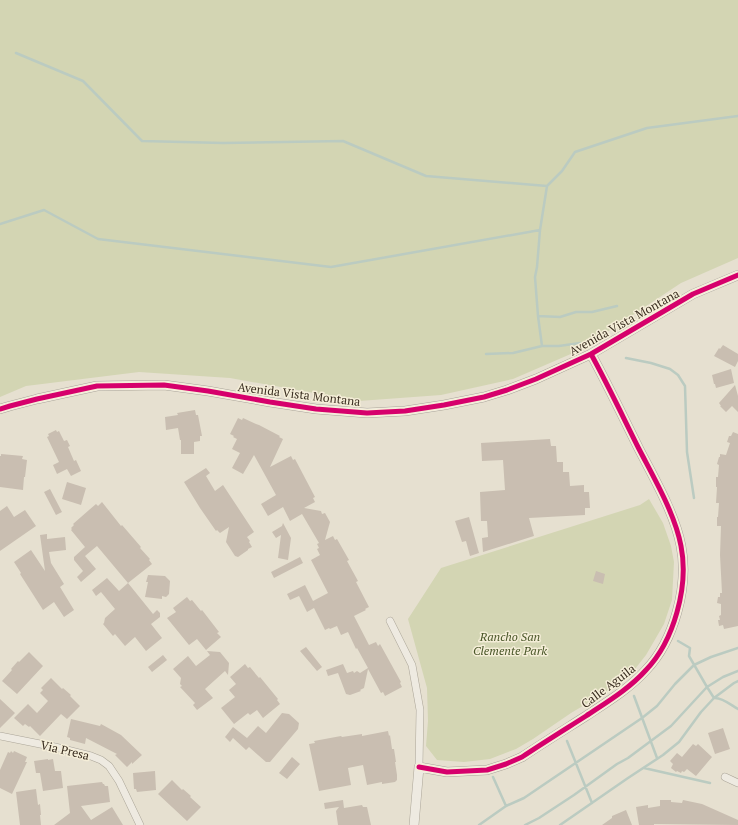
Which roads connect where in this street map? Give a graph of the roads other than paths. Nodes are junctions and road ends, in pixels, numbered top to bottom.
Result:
1 (738, 275) edge
2 (591, 354) junction
3 (0, 409) edge
4 (390, 621) dead end
5 (0, 736) edge
6 (419, 767) junction
7 (725, 777) dead end
8 (738, 783) edge
9 (140, 825) edge
10 (414, 825) edge

1 - 2 street, Avenida Vista Montana
2 - 3 street, Avenida Vista Montana
2 - 6 street, Calle Aguila
4 - 6 street
5 - 9 street, Via Presa
6 - 10 street
7 - 8 street

